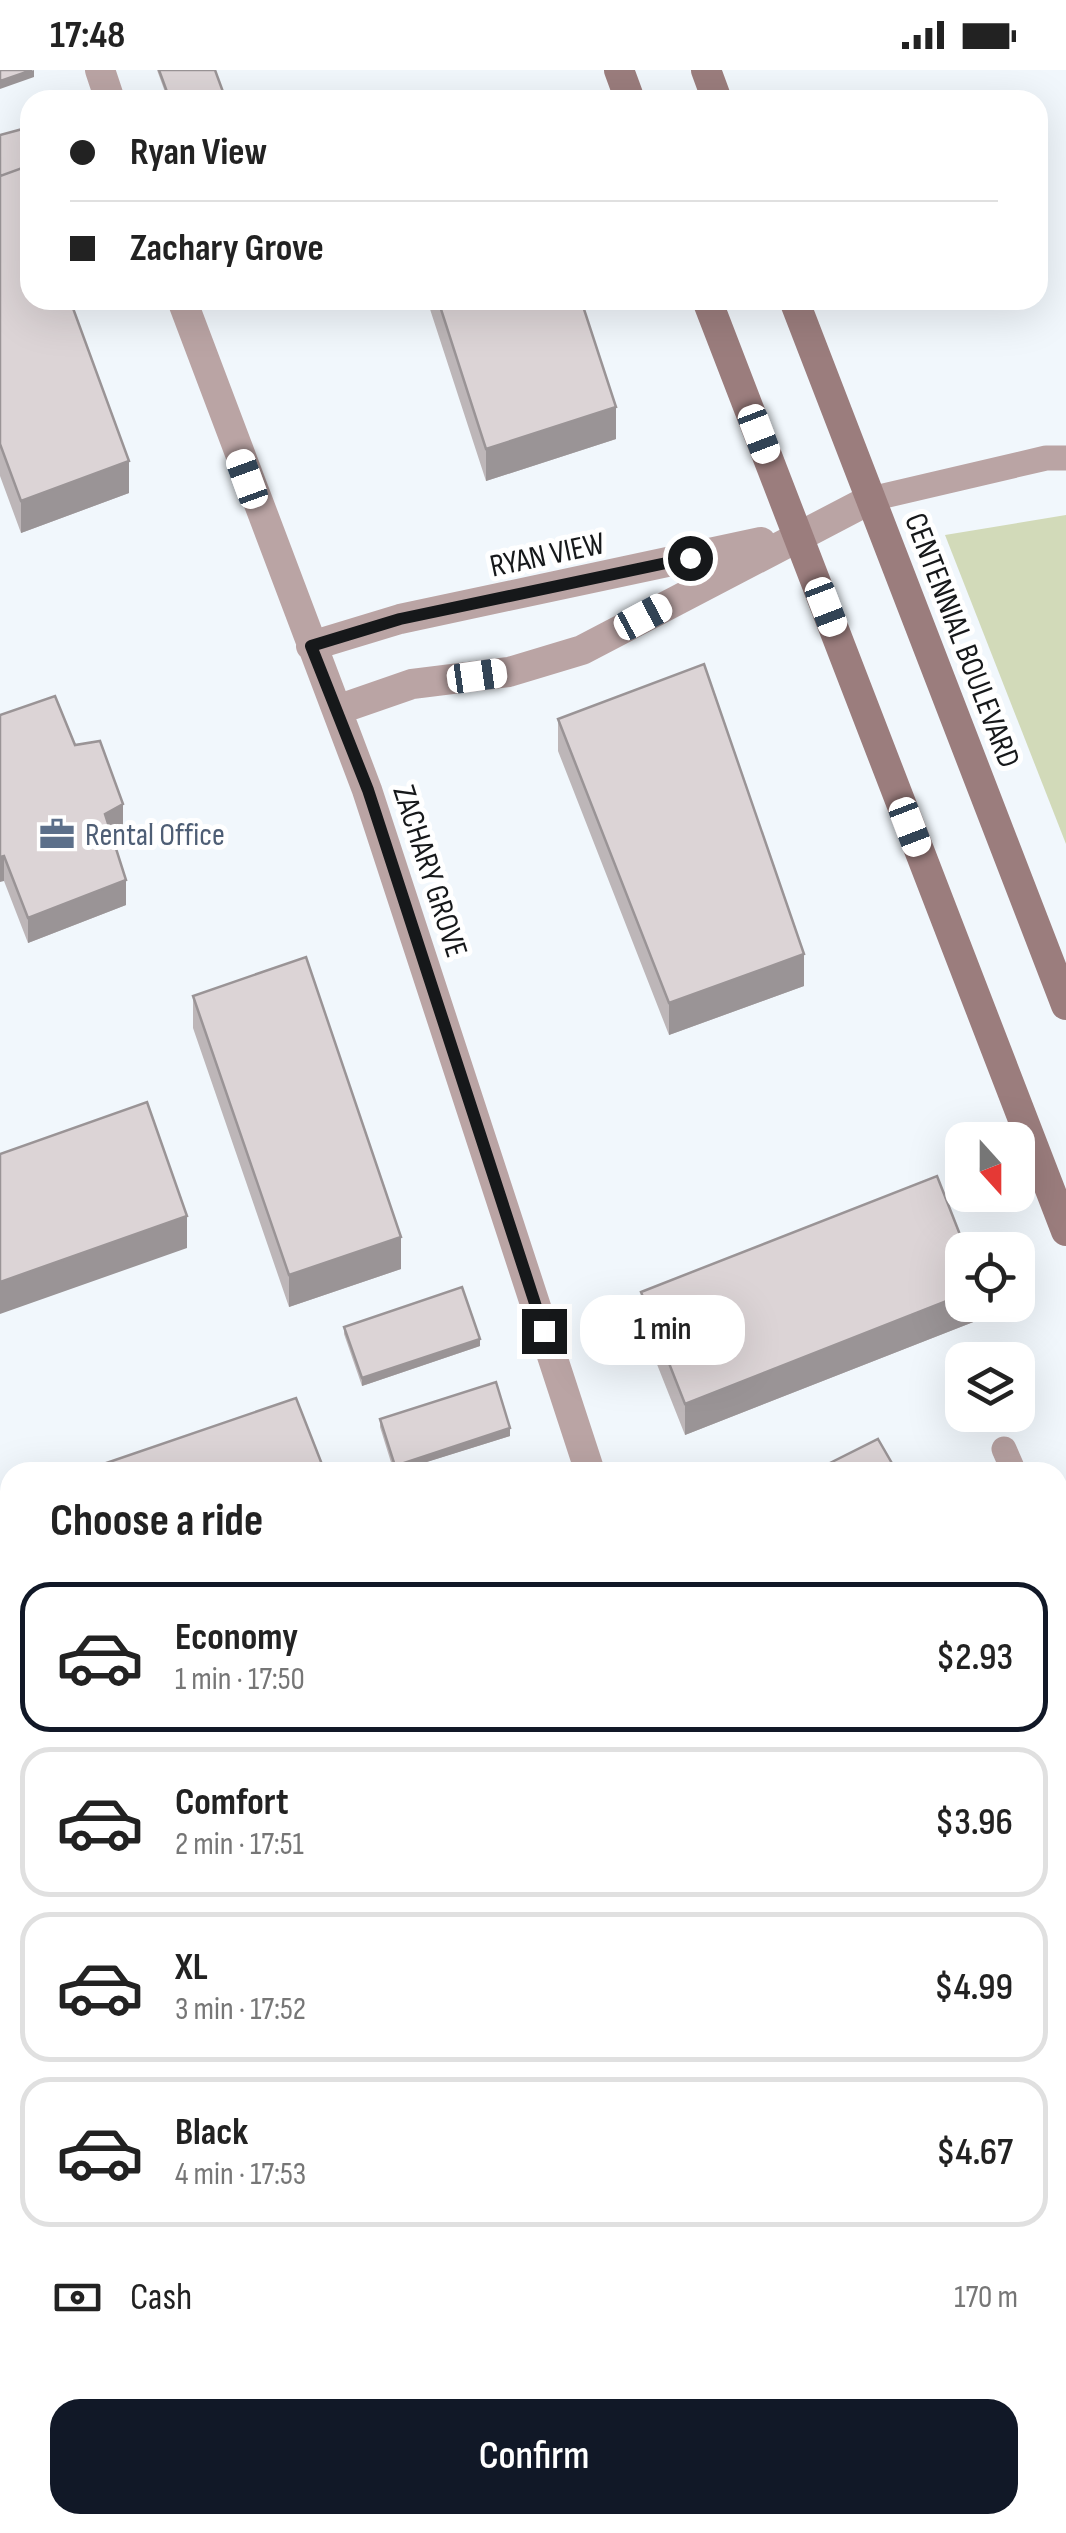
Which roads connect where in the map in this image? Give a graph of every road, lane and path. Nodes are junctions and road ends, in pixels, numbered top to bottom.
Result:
1 (186, 310) edge
2 (712, 310) edge
3 (798, 310) edge
4 (1066, 458) edge
5 (871, 499) junction
6 (798, 534) junction
7 (311, 646) junction
8 (337, 710) junction
9 (1066, 1005) edge
10 (1066, 1231) edge
11 (587, 1462) edge

1 - 7 street, ZACHARY GROVE
2 - 6 main road
3 - 5 main road, CENTENNIAL BOULEVARD
4 - 5 lane
5 - 6 street, RYAN VIEW
5 - 9 main road, CENTENNIAL BOULEVARD
6 - 7 street, RYAN VIEW
6 - 8 street, RYAN VIEW
6 - 10 main road
7 - 8 street, ZACHARY GROVE
8 - 11 street, ZACHARY GROVE

